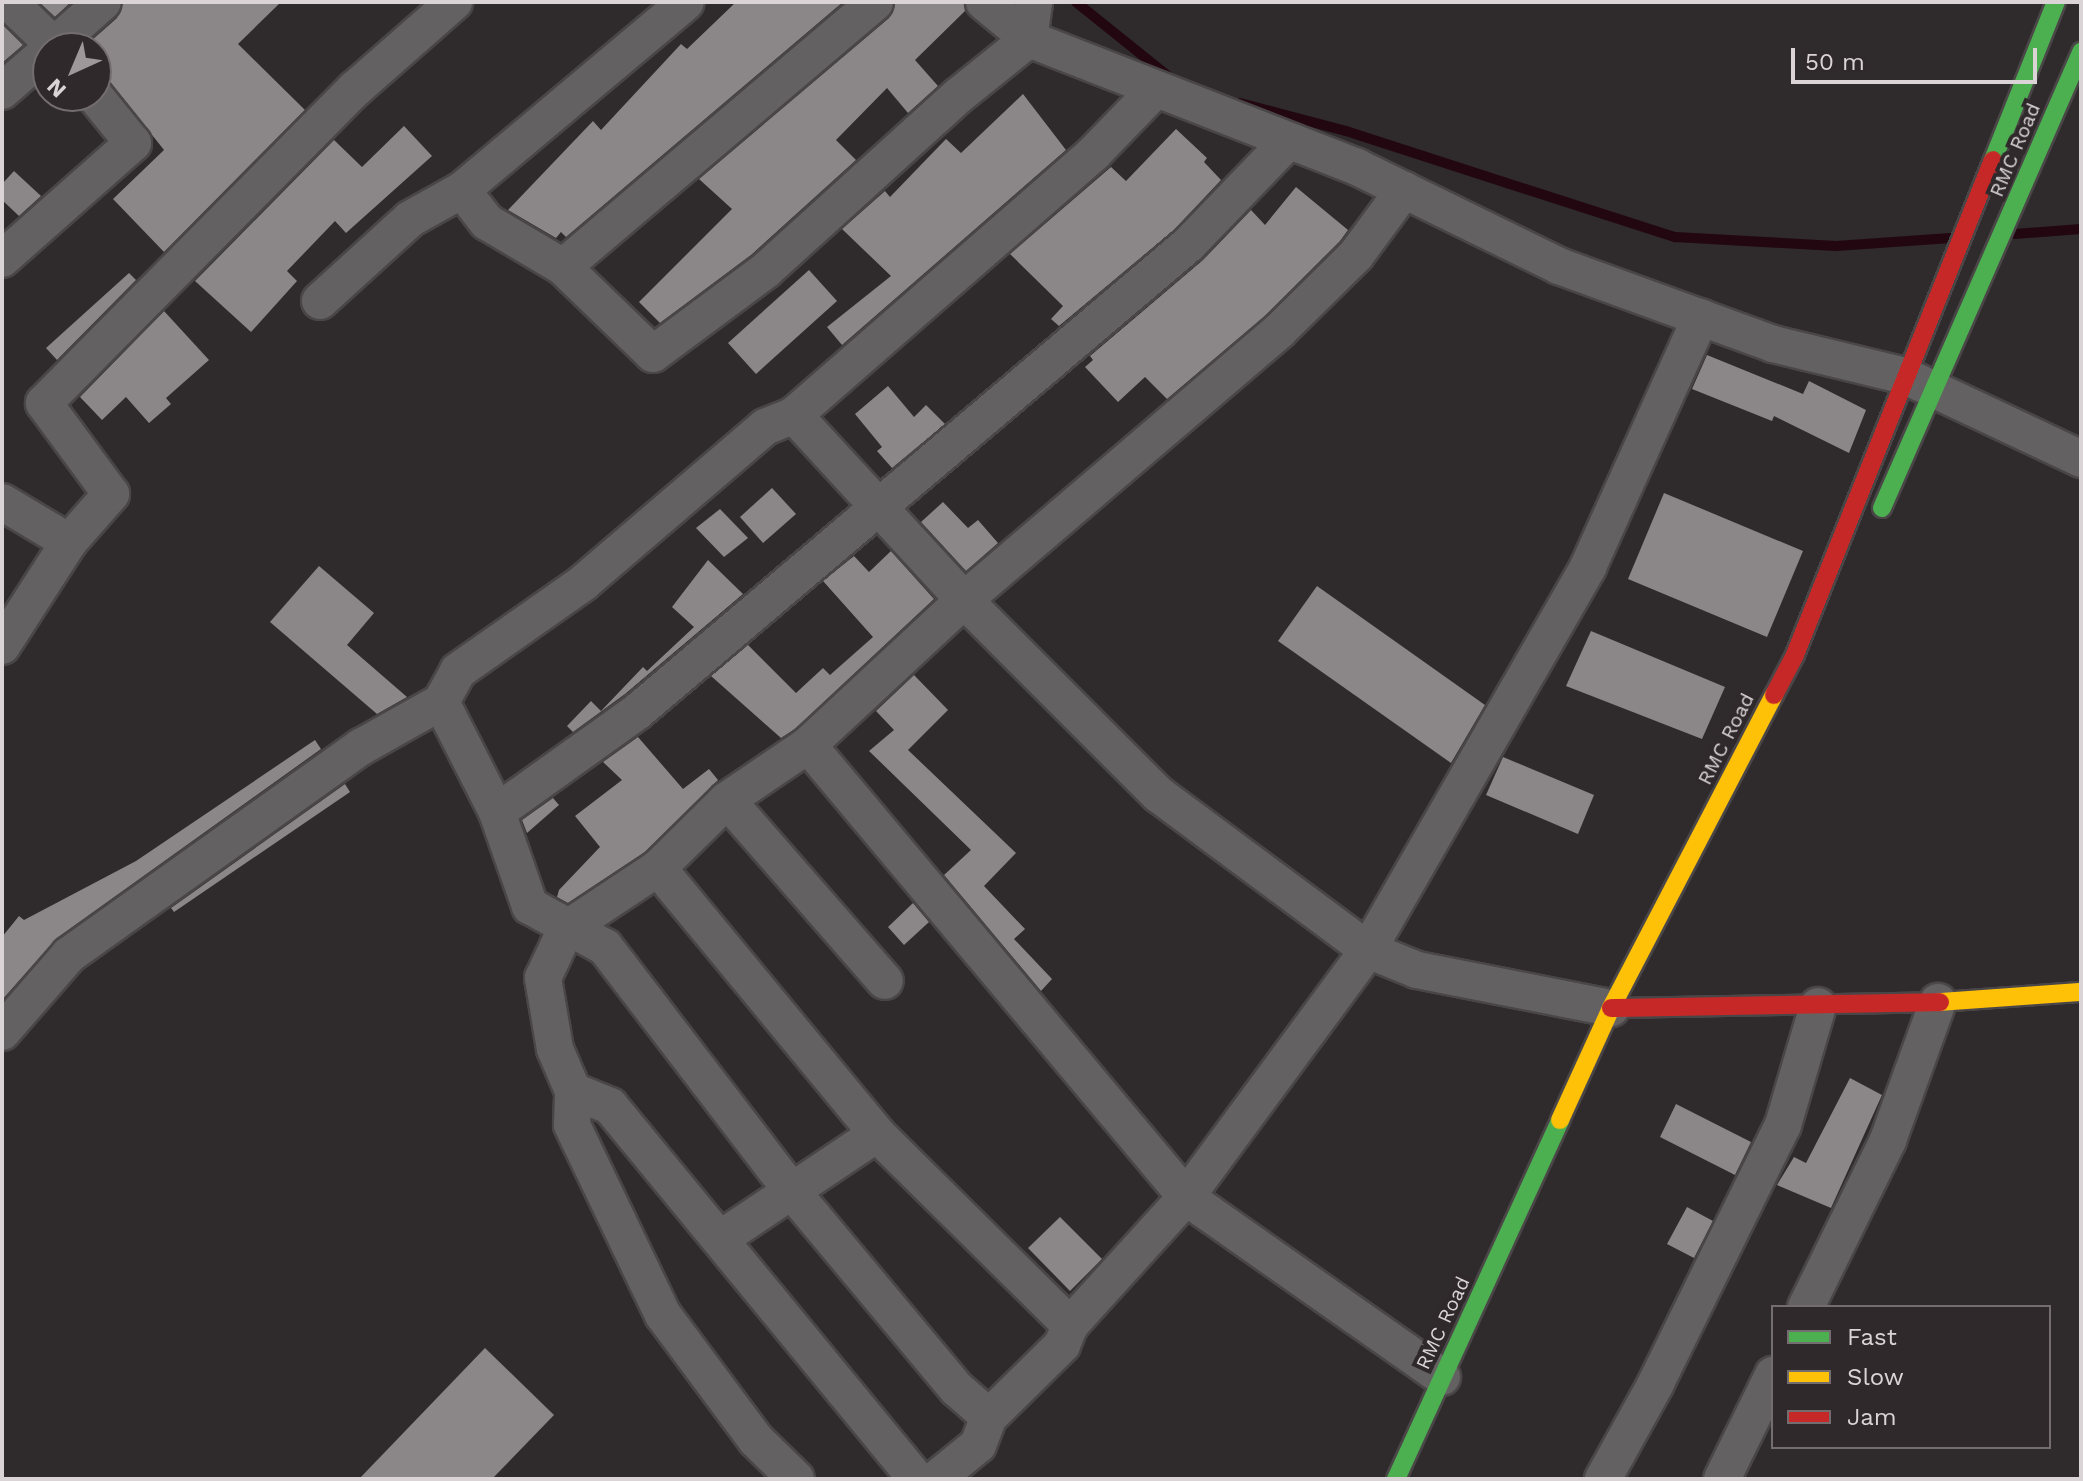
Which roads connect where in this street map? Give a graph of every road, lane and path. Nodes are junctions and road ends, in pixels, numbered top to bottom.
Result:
1 (9, 2) edge
2 (103, 2) edge
3 (454, 2) edge
4 (686, 2) edge
5 (875, 2) edge
6 (984, 2) edge
7 (1034, 2) edge
8 (2056, 2) edge
9 (37, 32) edge
10 (70, 32) edge
11 (1029, 39) junction
12 (2081, 52) edge
13 (32, 65) edge
14 (2, 91) edge
15 (1154, 91) junction
16 (108, 112) edge
17 (1288, 141) junction
18 (462, 190) junction
19 (1404, 190) junction
20 (2, 259) edge
21 (563, 267) junction
22 (320, 301) dead end
23 (1701, 317) junction
24 (1921, 382) junction
25 (794, 415) junction
26 (2074, 448) edge
27 (2, 502) edge
28 (876, 506) junction
29 (1871, 532) dead end
30 (69, 542) junction
31 (964, 600) junction
32 (1831, 619) dead end
33 (2, 646) edge
34 (441, 702) junction
35 (808, 745) junction
36 (727, 800) junction
37 (497, 812) junction
38 (658, 868) junction
39 (1677, 925) dead end
40 (566, 929) junction
41 (1368, 950) junction
42 (1649, 980) dead end
43 (885, 981) dead end
44 (2081, 992) edge
45 (1938, 1002) junction
46 (1818, 1006) junction
47 (1625, 1013) junction
48 (2, 1032) edge
49 (573, 1091) junction
50 (1588, 1108) dead end
51 (877, 1134) junction
52 (791, 1190) junction
53 (1186, 1197) junction
54 (720, 1239) junction
55 (1807, 1305) edge
56 (1070, 1325) junction
57 (1442, 1377) junction
58 (1771, 1379) edge
59 (989, 1417) junction
60 (796, 1479) edge
61 (916, 1479) edge
62 (936, 1479) edge
63 (1396, 1479) edge
64 (1414, 1479) edge
65 (1603, 1479) edge
66 (1722, 1479) edge

1 - 9 street
2 - 10 street
3 - 30 street
4 - 18 street
5 - 21 street
6 - 11 street
7 - 11 street
8 - 24 street, RMC Road
11 - 15 street
11 - 21 street
12 - 24 street, RMC Road
13 - 14 street
15 - 17 street
15 - 25 street
16 - 20 street
17 - 19 street
17 - 28 street
18 - 21 street
18 - 22 street
19 - 23 street
19 - 31 street
23 - 24 street
23 - 41 street
24 - 26 street
24 - 29 street, RMC Road
24 - 47 street, RMC Road
25 - 28 street
25 - 34 street
27 - 30 street
28 - 31 street
28 - 37 street
30 - 33 street
31 - 35 street
31 - 41 street
32 - 39 street, RMC Road
34 - 37 street
34 - 48 street
35 - 36 street
35 - 53 street
36 - 38 street
36 - 43 street
37 - 40 street
38 - 40 street
38 - 51 street
40 - 49 street
40 - 52 street
41 - 47 street
41 - 53 street
42 - 47 street, RMC Road
44 - 45 street
45 - 46 street
45 - 55 street
46 - 47 street
46 - 65 street
47 - 57 street, RMC Road
49 - 54 street
49 - 60 street
50 - 64 street, RMC Road
51 - 52 street
51 - 56 street
52 - 54 street
52 - 59 street
53 - 56 street
53 - 57 street
54 - 61 street
56 - 59 street
57 - 63 street, RMC Road
58 - 66 street
59 - 62 street

